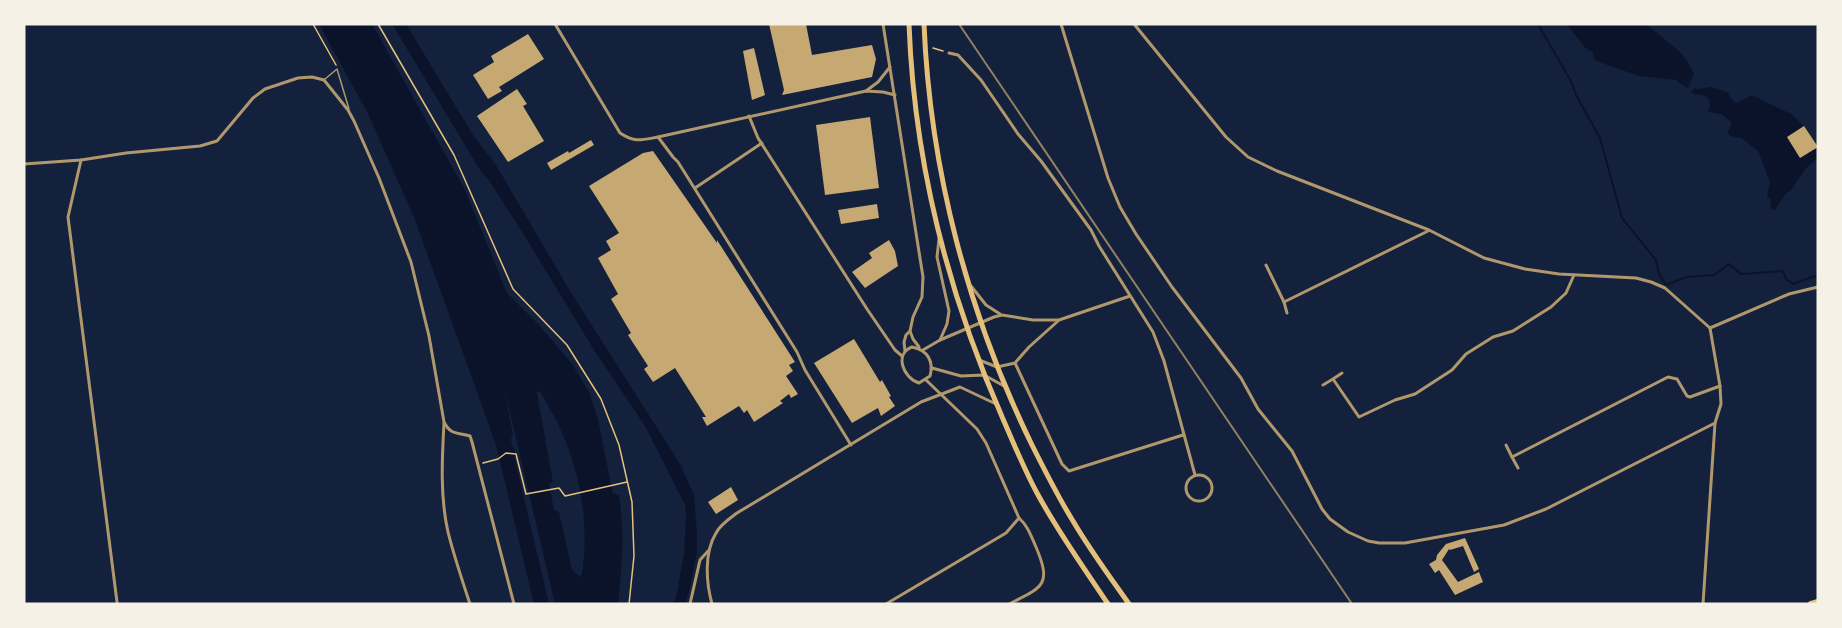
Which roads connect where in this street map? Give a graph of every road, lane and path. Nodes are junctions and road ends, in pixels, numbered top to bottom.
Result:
1 (314, 24) edge
2 (378, 24) edge
3 (555, 24) edge
4 (883, 24) edge
5 (909, 24) edge
6 (924, 24) edge
7 (1061, 24) edge
8 (1134, 24) edge
9 (932, 48) dead end
10 (949, 52) joint
11 (890, 67) junction
12 (337, 69) junction
13 (324, 80) junction
14 (866, 91) junction
15 (895, 95) junction
16 (350, 112) junction
17 (748, 116) junction
18 (658, 137) junction
19 (762, 143) junction
20 (81, 160) junction
21 (24, 164) edge
22 (695, 188) junction
23 (1429, 230) junction
24 (940, 237) junction
25 (1266, 265) dead end
26 (1574, 275) junction
27 (968, 283) junction
28 (1818, 287) edge
29 (1130, 296) junction
30 (1284, 302) junction
31 (1287, 313) dead end
32 (1002, 315) junction
33 (1059, 320) junction
34 (981, 323) junction
35 (1710, 328) junction
36 (966, 329) junction
37 (910, 331) junction
38 (940, 340) junction
39 (922, 349) junction
40 (905, 351) junction
41 (902, 356) junction
42 (978, 360) junction
43 (1015, 363) junction
44 (997, 367) junction
45 (932, 368) junction
46 (1342, 373) dead end
47 (984, 375) junction
48 (1333, 379) junction
49 (926, 380) junction
50 (1323, 385) dead end
51 (1005, 386) junction
52 (1720, 386) junction
53 (940, 395) junction
54 (996, 404) junction
55 (444, 422) junction
56 (1715, 423) junction
57 (1183, 435) junction
58 (851, 445) junction
59 (1506, 446) dead end
60 (1512, 457) junction
61 (478, 464) junction
62 (1518, 468) dead end
63 (1195, 475) junction
64 (628, 482) junction
65 (1019, 518) junction
66 (710, 548) junction
67 (1818, 602) edge
68 (117, 603) edge
69 (470, 604) edge
70 (514, 604) edge
71 (629, 604) edge
72 (690, 604) edge
73 (712, 604) edge
74 (886, 604) edge
75 (1009, 604) edge
76 (1108, 604) edge
77 (1129, 604) edge
78 (1703, 604) edge
79 (1811, 604) edge

1 - 12 path
2 - 64 path
3 - 18 street
4 - 11 street
5 - 24 main road
6 - 27 main road
7 - 56 street
8 - 23 street
9 - 10 path
10 - 29 street
11 - 14 street
11 - 15 street
12 - 13 lane
12 - 16 lane
13 - 16 street
13 - 20 street
14 - 15 street
14 - 17 street
15 - 37 street
16 - 55 street
17 - 18 street
17 - 19 street
18 - 22 street
19 - 22 street
19 - 41 street
20 - 21 street
20 - 68 street
22 - 58 street
23 - 26 street
23 - 30 street
24 - 36 main road
24 - 38 street
25 - 30 street
26 - 35 street
26 - 48 street
27 - 32 street
27 - 34 main road
28 - 35 street
29 - 33 street
29 - 57 street
30 - 31 street
32 - 33 street
32 - 34 street
33 - 43 street
34 - 36 street
34 - 44 main road
35 - 52 street
36 - 38 street
36 - 42 main road
37 - 39 street
37 - 40 street
38 - 39 street
39 - 40 street
39 - 45 street
40 - 41 street
41 - 49 street
42 - 44 street
42 - 47 main road
43 - 44 street
43 - 57 street
44 - 51 main road
45 - 47 street
45 - 49 street
46 - 48 street
47 - 51 street
47 - 54 main road
48 - 50 street
49 - 53 street
51 - 77 main road
52 - 56 street
52 - 60 street
53 - 54 street
53 - 58 street
53 - 65 street
54 - 76 main road
55 - 61 street
55 - 69 street
56 - 78 street
57 - 63 street
58 - 66 street
59 - 60 street
60 - 62 street
61 - 64 path
61 - 70 street
63 - 63 street
64 - 71 path
65 - 74 street
65 - 75 street
66 - 72 street
66 - 73 street
67 - 79 highway

